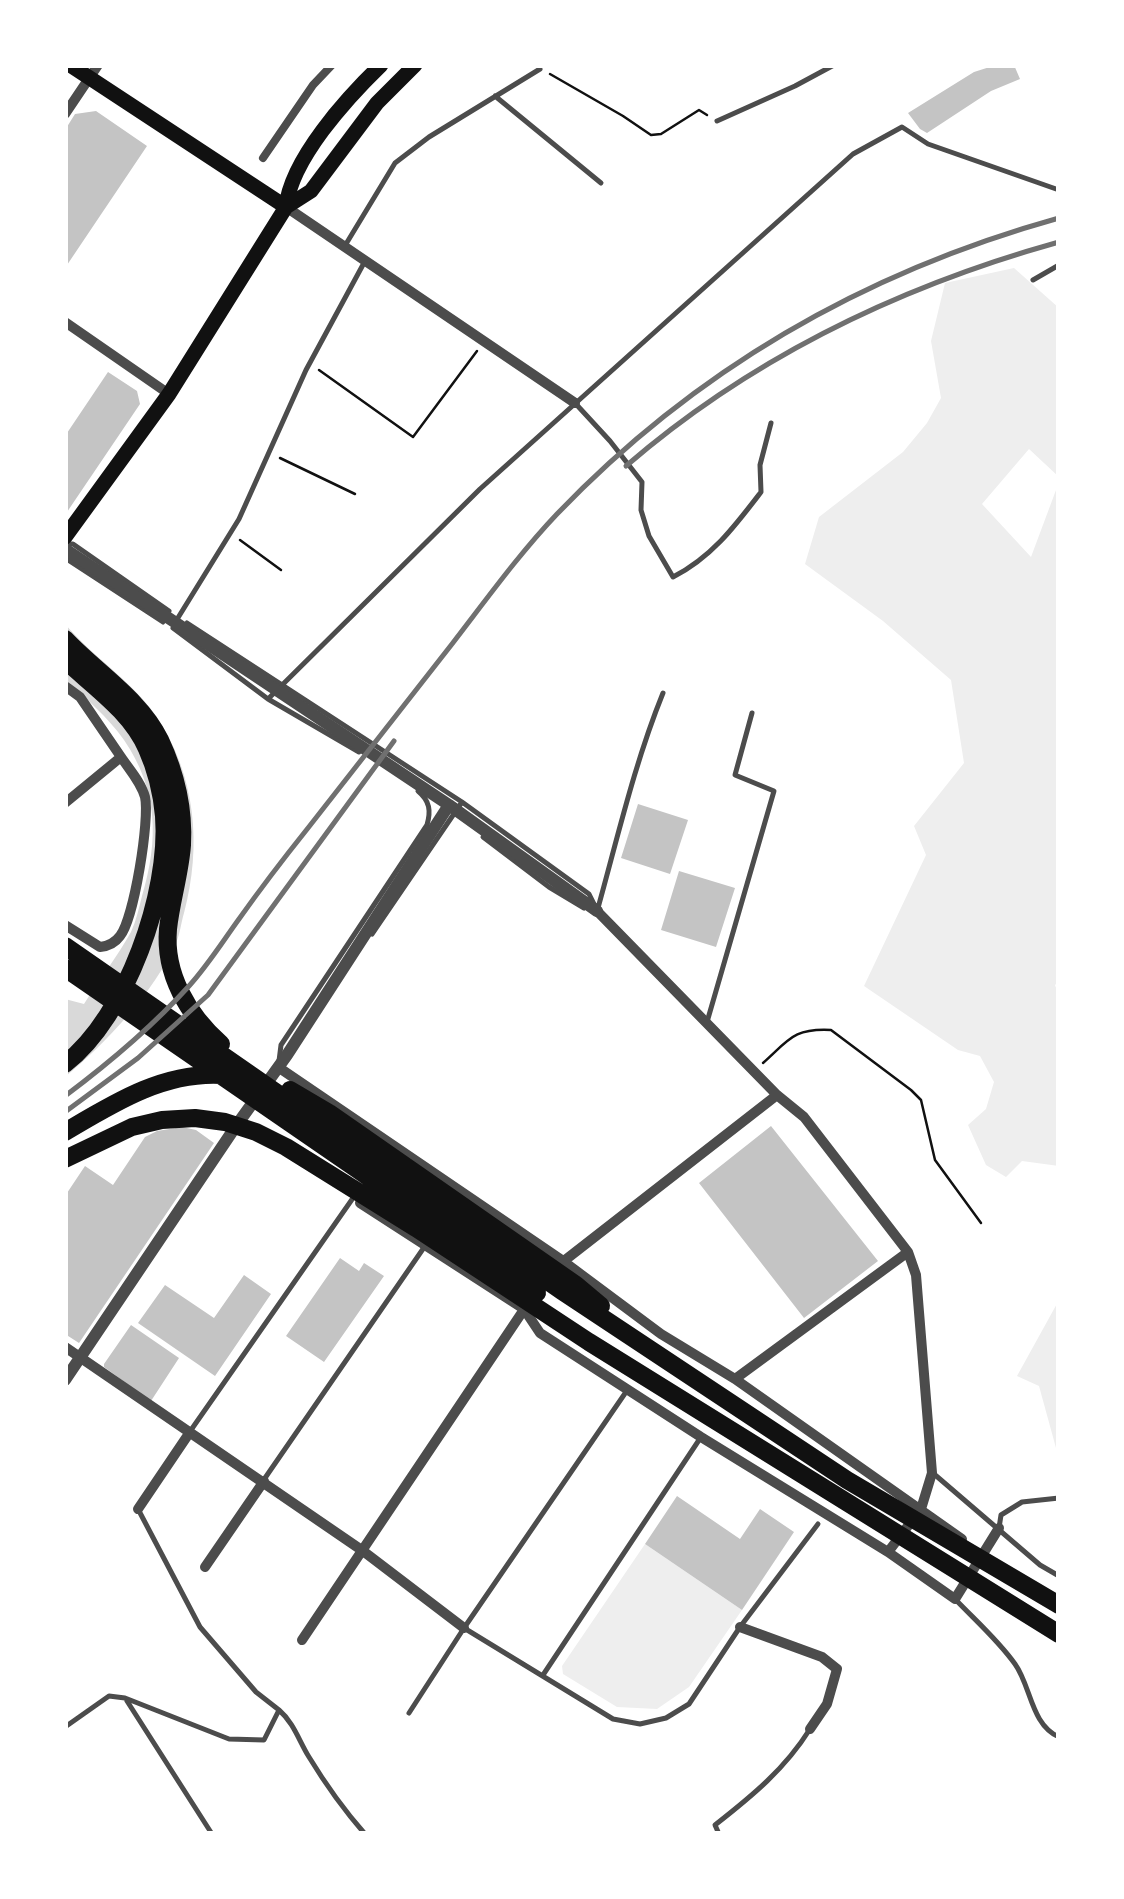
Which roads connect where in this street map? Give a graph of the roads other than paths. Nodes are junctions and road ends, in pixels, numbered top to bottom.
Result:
1 (70, 65) edge
2 (332, 65) edge
3 (381, 65) edge
4 (415, 65) edge
5 (834, 65) edge
6 (540, 69) road end
7 (93, 71) edge
8 (495, 96) junction
9 (65, 114) edge
10 (717, 121) road end
11 (264, 158) dead end
12 (601, 183) dead end
13 (1059, 190) edge
14 (286, 206) junction
15 (344, 247) junction
16 (365, 261) junction
17 (1059, 265) edge
18 (1032, 280) dead end
19 (65, 322) edge
20 (169, 394) junction
21 (575, 403) junction
22 (771, 424) dead end
23 (65, 543) edge
24 (65, 558) edge
25 (178, 618) junction
26 (172, 627) junction
27 (65, 640) edge
28 (65, 660) edge
29 (283, 684) junction
30 (65, 686) edge
31 (663, 693) dead end
32 (268, 699) junction
33 (752, 714) dead end
34 (120, 757) junction
35 (422, 794) junction
36 (65, 803) edge
37 (455, 807) junction
38 (597, 911) junction
39 (65, 925) edge
40 (65, 946) edge
41 (65, 968) edge
42 (65, 982) edge
43 (707, 1022) junction
44 (283, 1061) junction
45 (65, 1064) edge
46 (220, 1074) junction
47 (278, 1094) junction
48 (777, 1095) junction
49 (236, 1126) junction
50 (65, 1132) edge
51 (65, 1159) edge
52 (353, 1198) junction
53 (425, 1246) junction
54 (908, 1252) junction
55 (563, 1260) junction
56 (524, 1309) junction
57 (65, 1347) edge
58 (659, 1354) junction
59 (81, 1358) junction
60 (735, 1379) junction
61 (65, 1380) edge
62 (628, 1390) junction
63 (190, 1432) junction
64 (743, 1436) junction
65 (701, 1437) junction
66 (932, 1473) junction
67 (263, 1482) junction
68 (1059, 1498) edge
69 (138, 1509) joint
70 (921, 1509) junction
71 (818, 1524) dead end
72 (1000, 1528) junction
73 (363, 1551) junction
74 (888, 1552) junction
75 (983, 1554) junction
76 (205, 1567) dead end
77 (1059, 1576) edge
78 (955, 1599) junction
79 (1059, 1605) edge
80 (740, 1626) junction
81 (464, 1628) junction
82 (1059, 1634) edge
83 (302, 1640) dead end
84 (542, 1674) junction
85 (125, 1698) junction
86 (280, 1710) junction
87 (409, 1713) dead end
88 (65, 1727) edge
89 (810, 1729) joint
90 (1059, 1736) edge
91 (212, 1834) edge
92 (366, 1834) edge
93 (719, 1834) edge

1 - 7 main road
2 - 11 street
3 - 14 main road
4 - 14 main road
5 - 10 lane
6 - 8 lane
7 - 9 street
7 - 14 main road
8 - 12 lane
8 - 15 lane
13 - 21 lane
14 - 15 street
14 - 20 main road
15 - 16 street
16 - 21 street
16 - 25 lane
17 - 18 lane
19 - 20 street
20 - 23 main road
21 - 22 lane
21 - 29 lane
23 - 25 lane
23 - 37 street
24 - 26 lane
25 - 26 lane
25 - 29 lane
26 - 32 lane
27 - 47 highway
28 - 45 highway
29 - 32 lane
29 - 37 lane
30 - 34 street
31 - 38 lane
32 - 35 lane
33 - 43 lane
34 - 36 street
34 - 39 street
35 - 37 lane
35 - 44 lane
37 - 38 street
37 - 44 street
38 - 43 street
40 - 47 highway
41 - 46 highway
42 - 46 highway
43 - 48 street
44 - 49 street
44 - 55 street
46 - 64 highway
47 - 58 highway
48 - 54 street
48 - 55 street
49 - 52 street
49 - 59 street
50 - 58 highway
51 - 64 highway
52 - 53 street
52 - 63 lane
53 - 56 street
53 - 67 lane
54 - 60 street
54 - 66 street
55 - 56 street
55 - 60 street
56 - 62 street
56 - 73 street
57 - 59 street
58 - 79 highway
59 - 61 street
59 - 63 street
60 - 70 street
62 - 65 street
62 - 81 lane
63 - 67 street
63 - 69 street
64 - 82 highway
65 - 74 street
65 - 84 lane
66 - 70 street
66 - 72 lane
67 - 73 street
67 - 76 street
68 - 72 lane
69 - 86 lane
70 - 74 street
70 - 75 street
71 - 80 lane
72 - 75 street
72 - 77 lane
73 - 81 street
73 - 83 street
74 - 78 street
75 - 78 street
78 - 90 lane
80 - 84 lane
80 - 89 street
81 - 84 lane
81 - 87 lane
85 - 86 lane
85 - 88 lane
85 - 91 lane
86 - 92 lane
89 - 93 lane

